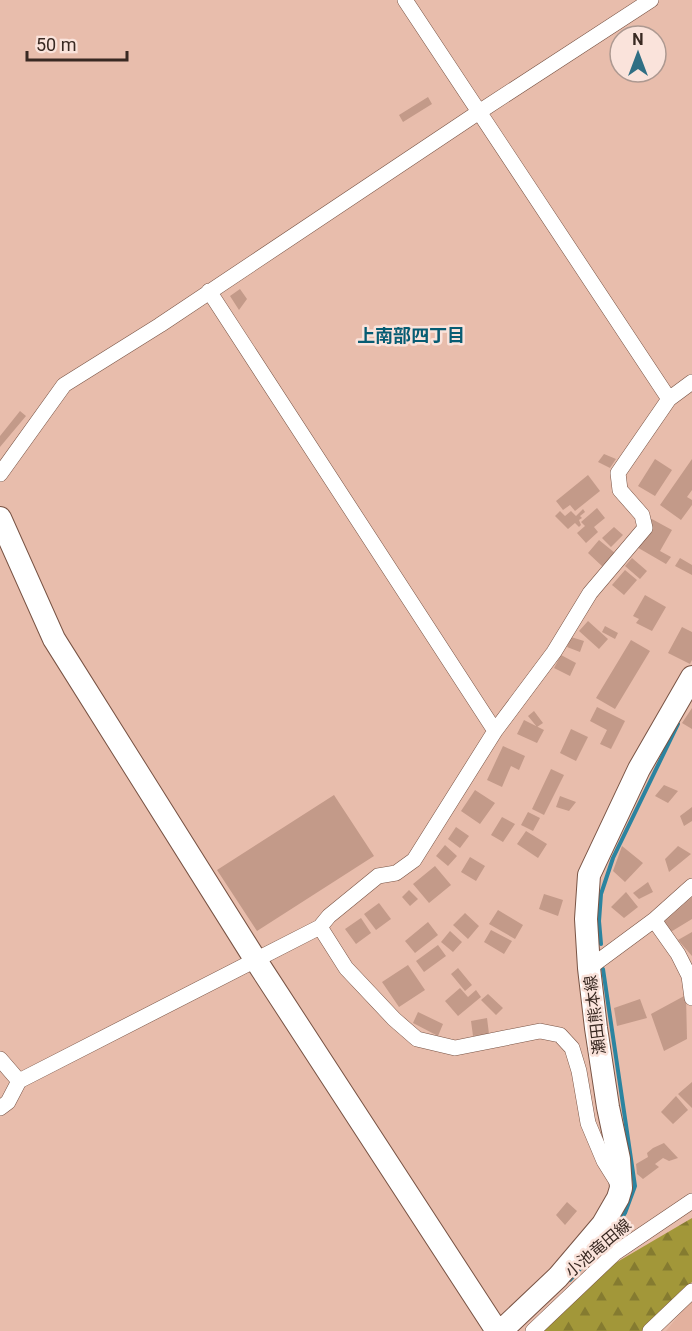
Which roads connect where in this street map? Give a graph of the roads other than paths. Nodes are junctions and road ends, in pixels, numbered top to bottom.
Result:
1 (405, 0) edge
2 (651, 0) edge
3 (479, 112) junction
4 (209, 291) junction
5 (692, 382) edge
6 (669, 399) junction
7 (0, 474) edge
8 (0, 518) edge
9 (692, 677) edge
10 (495, 731) junction
11 (692, 886) edge
12 (654, 920) junction
13 (320, 927) junction
14 (255, 958) junction
15 (589, 968) junction
16 (691, 975) edge
17 (692, 998) edge
18 (0, 1059) edge
19 (19, 1081) junction
20 (0, 1108) edge
21 (621, 1188) junction
22 (692, 1201) edge
23 (692, 1291) edge
24 (497, 1331) edge
25 (501, 1331) edge
26 (533, 1331) edge
27 (650, 1331) edge

1 - 3 street
2 - 3 street
3 - 4 street
3 - 6 street
4 - 7 street
4 - 10 street
5 - 6 street
6 - 10 street
8 - 14 street
9 - 15 street, 瀬田熊本線
10 - 13 street
11 - 12 street
12 - 15 street
12 - 16 street
13 - 14 street
13 - 21 street
14 - 19 street
14 - 24 street
15 - 21 street, 瀬田熊本線
16 - 17 street
18 - 19 street
19 - 20 street
21 - 25 street
22 - 26 street, 小池竜田線
23 - 27 street

